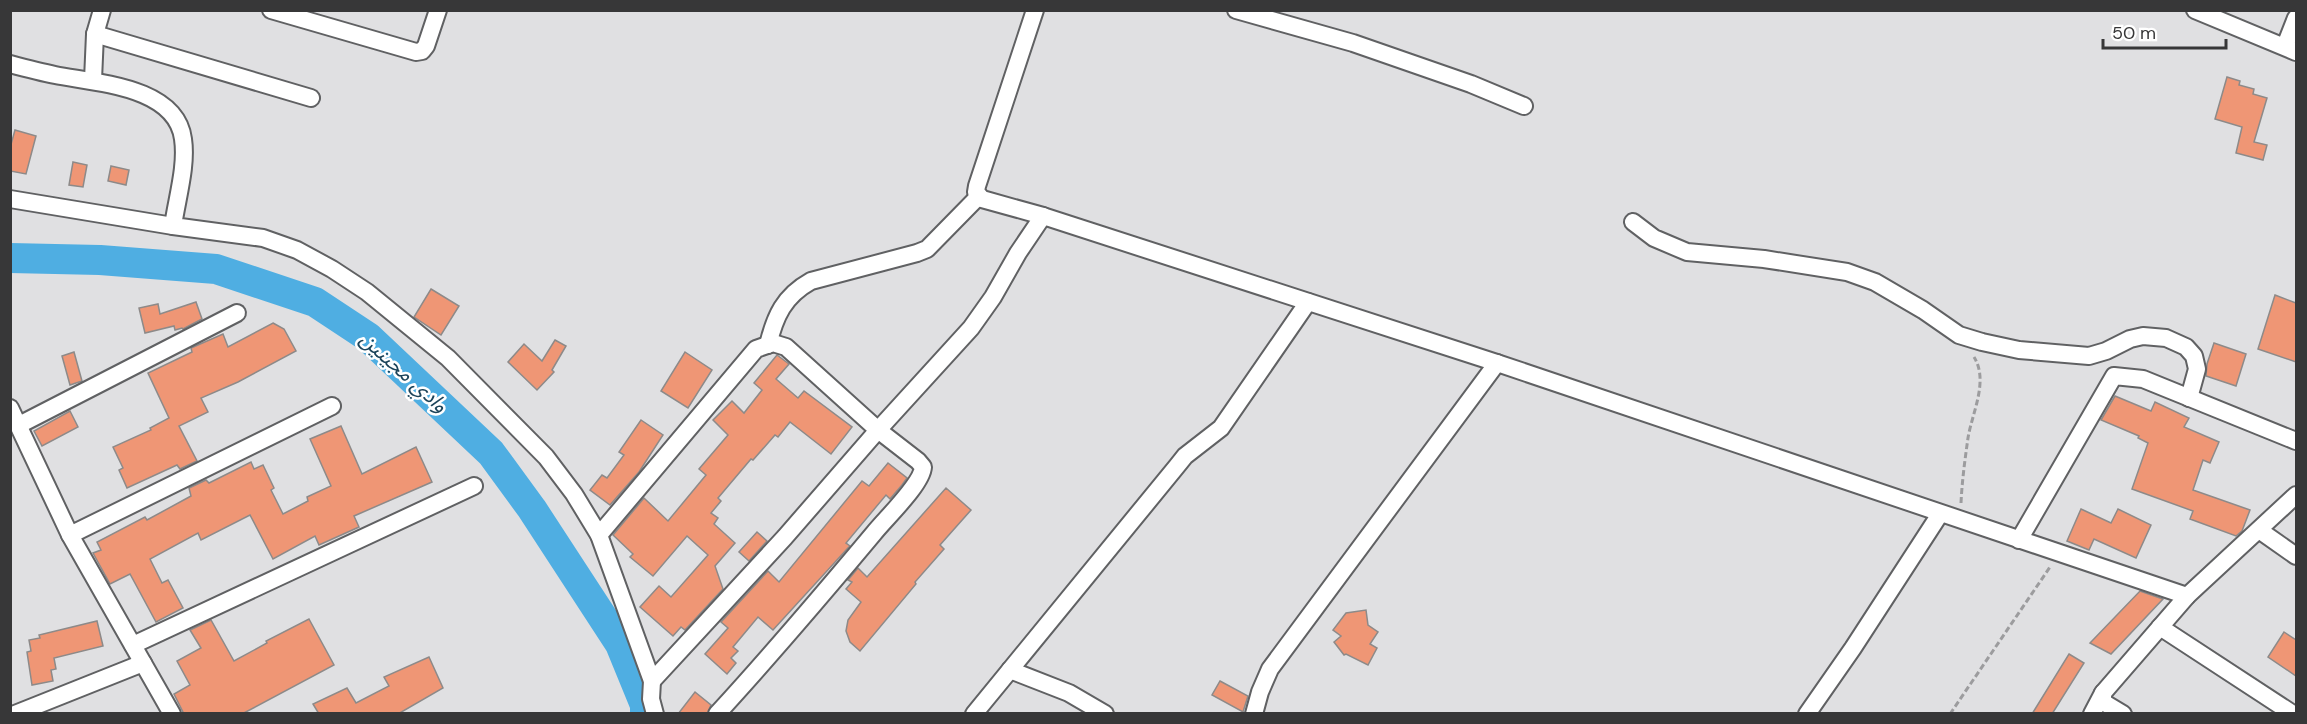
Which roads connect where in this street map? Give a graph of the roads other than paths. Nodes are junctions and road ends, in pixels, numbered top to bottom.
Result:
1 (102, 10) edge
2 (271, 10) edge
3 (438, 10) edge
4 (1035, 10) edge
5 (1236, 10) edge
6 (2195, 10) edge
7 (2296, 18) edge
8 (95, 34) junction
9 (2291, 49) edge
10 (10, 64) edge
11 (93, 80) junction
12 (311, 98) dead end
13 (1524, 106) dead end
14 (979, 196) junction
15 (10, 199) edge
16 (1043, 216) junction
17 (1633, 222) dead end
18 (173, 226) junction
19 (1308, 302) junction
20 (237, 313) dead end
21 (768, 345) junction
22 (1497, 363) junction
23 (2188, 398) junction
24 (332, 406) dead end
25 (10, 408) edge
26 (19, 425) junction
27 (878, 430) junction
28 (2296, 441) edge
29 (474, 486) dead end
30 (2296, 495) edge
31 (1940, 514) junction
32 (2259, 530) junction
33 (70, 535) junction
34 (599, 536) junction
35 (2019, 540) junction
36 (2296, 556) edge
37 (2187, 596) junction
38 (2160, 627) junction
39 (133, 645) junction
40 (143, 663) junction
41 (1010, 670) junction
42 (652, 681) junction
43 (2103, 693) junction
44 (15, 714) edge
45 (172, 714) edge
46 (655, 714) edge
47 (717, 714) edge
48 (974, 714) edge
49 (1105, 714) edge
50 (1254, 714) edge
51 (1807, 714) edge
52 (2092, 714) edge
53 (2122, 714) edge
54 (2293, 714) edge

1 - 8 street
2 - 3 street
4 - 14 street
5 - 13 street
6 - 9 street
7 - 9 street
8 - 11 street
8 - 12 street
10 - 11 street
11 - 18 street
14 - 16 street
14 - 21 street
15 - 18 street
16 - 19 street
16 - 27 street
17 - 23 street
18 - 34 street
19 - 22 street
19 - 41 street
20 - 26 street
21 - 27 street
21 - 34 street
22 - 31 street
22 - 50 street
23 - 28 street
23 - 35 street
24 - 33 street
25 - 26 street
26 - 33 street
27 - 42 street
27 - 47 street
29 - 39 street
30 - 32 street
31 - 35 street
31 - 51 street
32 - 36 street
32 - 37 street
33 - 39 street
34 - 42 street
35 - 37 street
37 - 38 street
38 - 43 street
38 - 54 street
39 - 40 street
40 - 44 street
40 - 45 street
41 - 48 street
41 - 49 street
42 - 46 street
43 - 52 street
43 - 53 street

